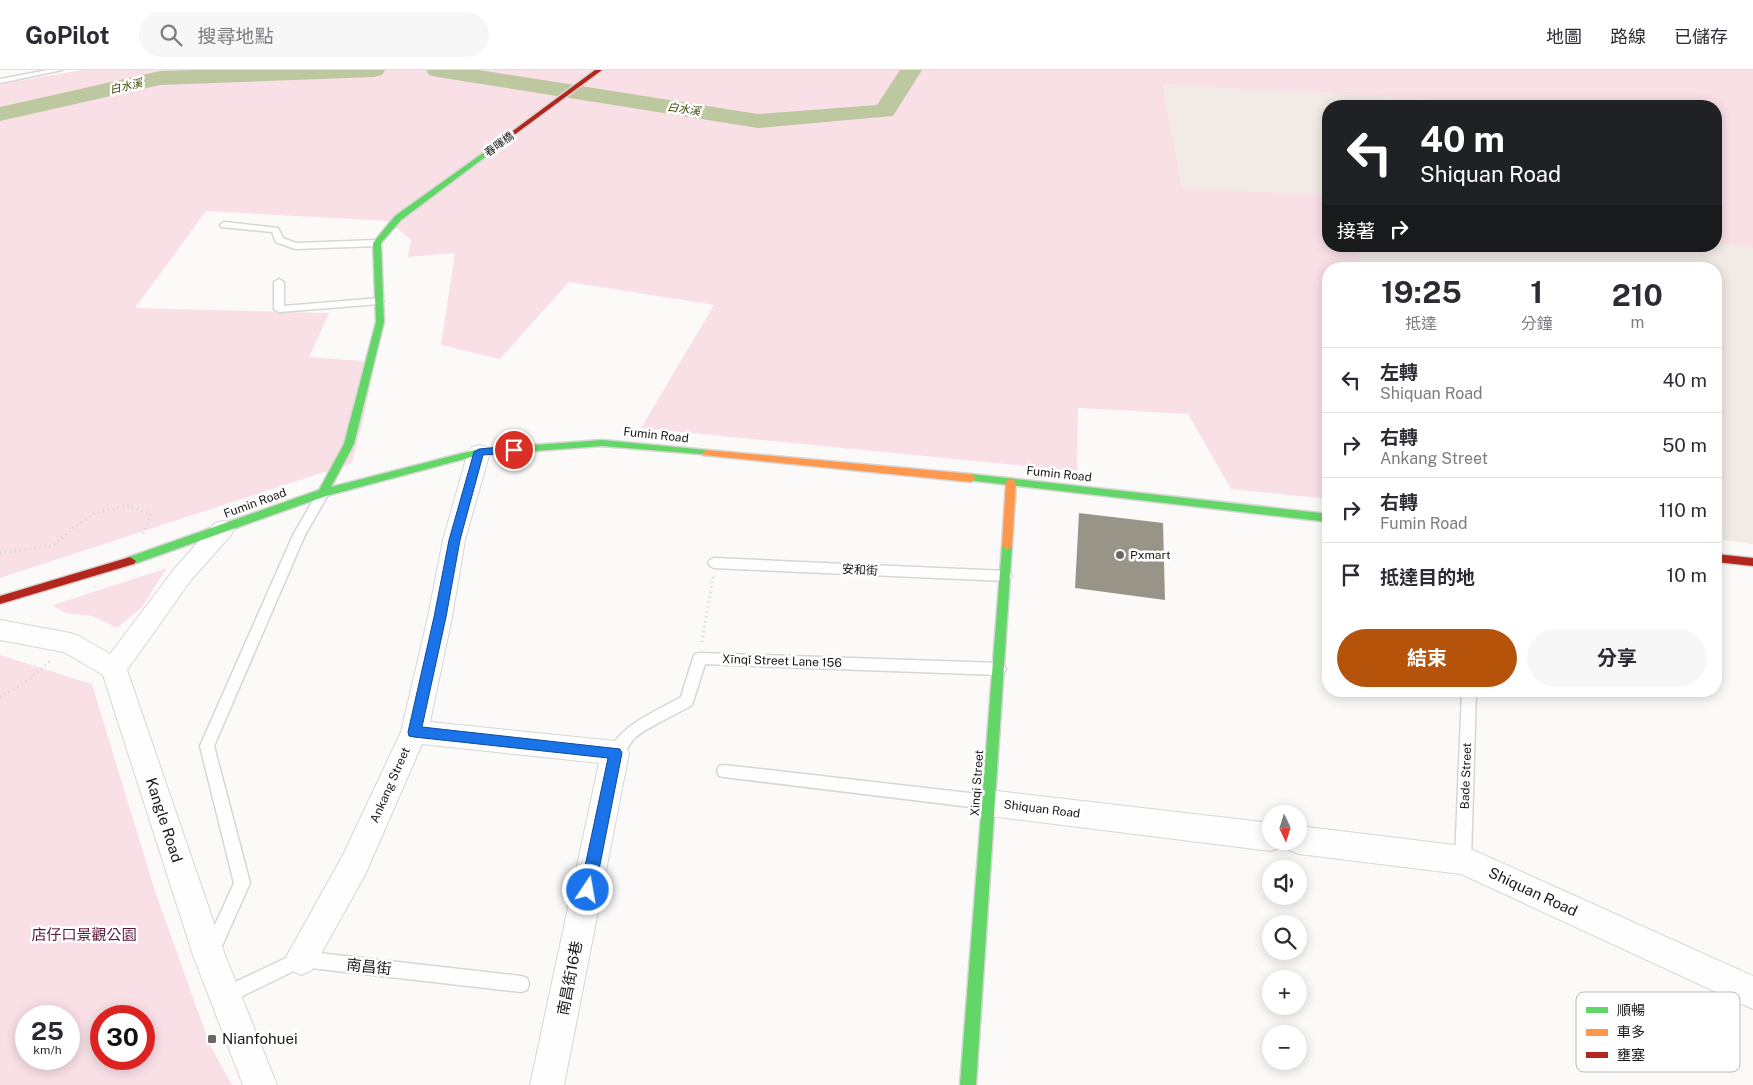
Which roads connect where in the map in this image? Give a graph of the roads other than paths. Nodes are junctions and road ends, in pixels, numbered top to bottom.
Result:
1 (59, 70) edge
2 (599, 70) edge
3 (0, 81) edge
4 (224, 224) dead end
5 (377, 243) junction
6 (279, 282) dead end
7 (379, 301) junction
8 (479, 452) junction
9 (1011, 482) junction
10 (323, 493) junction
11 (1322, 517) edge
12 (223, 529) junction
13 (1722, 559) edge
14 (1753, 562) edge
15 (714, 563) road end
16 (1006, 576) junction
17 (0, 600) edge
18 (0, 630) edge
19 (114, 669) junction
20 (999, 669) junction
21 (1469, 697) edge
22 (414, 732) junction
23 (615, 753) junction
24 (724, 770) dead end
25 (989, 803) junction
26 (1262, 836) edge
27 (1308, 841) edge
28 (1463, 860) junction
29 (209, 954) junction
30 (301, 960) junction
31 (521, 984) dead end
32 (1753, 993) edge
33 (224, 996) junction
34 (260, 1085) edge
35 (547, 1085) edge
36 (968, 1085) edge

1 - 3 lane
2 - 5 street, 春暉橋
4 - 5 lane
5 - 7 street
6 - 7 lane
7 - 10 street
8 - 9 street, Fumin Road
8 - 10 street, Fumin Road
8 - 22 street, Ankang Street
9 - 11 street, Fumin Road
9 - 16 street, Xinqi Street
10 - 12 street, Fumin Road
10 - 29 lane
12 - 17 street, Fumin Road
12 - 19 street
13 - 14 street
15 - 16 lane, 安和街
16 - 20 street, Xinqi Street
18 - 19 street
19 - 29 street, Kangle Road
20 - 23 lane, Xīnqǐ Street Lane 156
20 - 25 street, Xinqi Street
21 - 28 lane, Bade Street
22 - 23 street
22 - 30 street, Ankang Street
23 - 35 street, 南昌街16巷
24 - 25 lane, Shiquan Road
25 - 26 street, Shiquan Road
25 - 36 street, Xinqi Street
27 - 28 street, Shiquan Road
28 - 32 street, Shiquan Road
29 - 33 street, Kangle Road
30 - 31 lane, 南昌街
30 - 33 lane
33 - 34 street, Kangle Road

